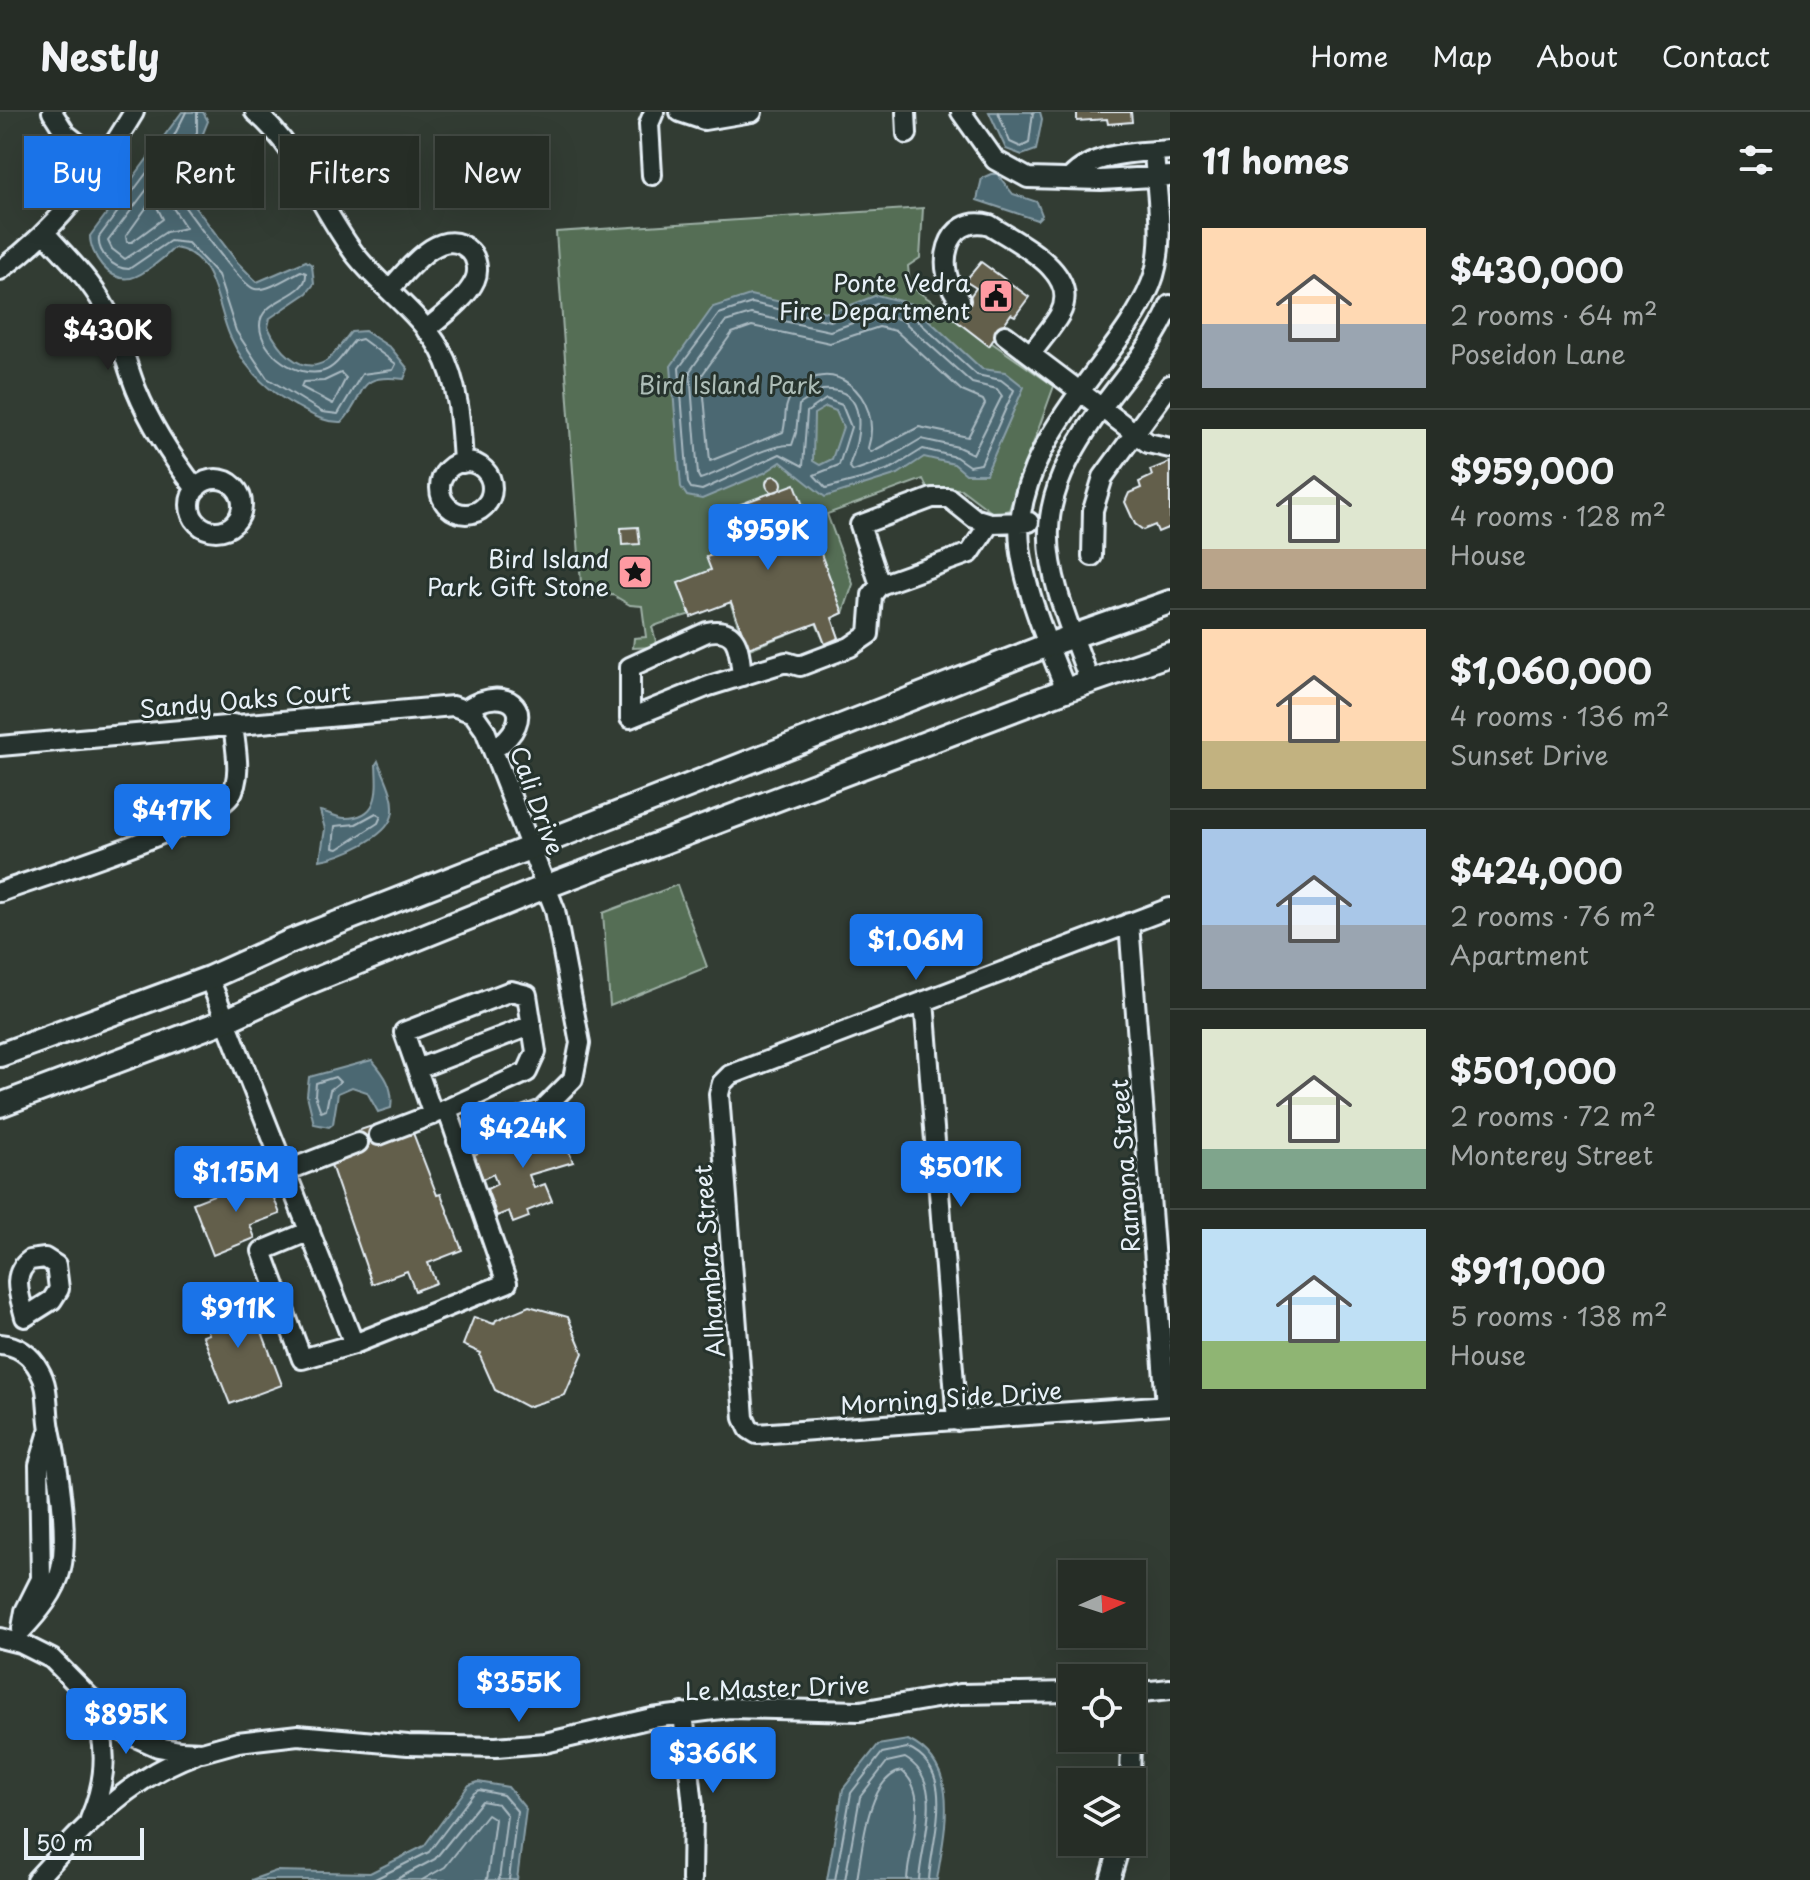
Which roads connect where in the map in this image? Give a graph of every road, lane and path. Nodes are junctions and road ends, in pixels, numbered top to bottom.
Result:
1 (52, 112) edge
2 (134, 112) edge
3 (654, 112) edge
4 (680, 112) edge
5 (752, 112) edge
6 (906, 112) edge
7 (961, 112) edge
8 (268, 115) edge
9 (907, 134) dead end
10 (69, 136) edge
11 (119, 136) edge
12 (1162, 151) edge
13 (652, 175) dead end
14 (1163, 177) edge
15 (1070, 178) junction
16 (68, 208) edge
17 (45, 233) junction
18 (0, 270) edge
19 (389, 290) junction
20 (1142, 299) junction
21 (960, 300) dead end
22 (1169, 311) edge
23 (426, 330) junction
24 (1005, 335) dead end
25 (1031, 354) junction
26 (1170, 385) edge
27 (1080, 391) junction
28 (1102, 407) junction
29 (1135, 432) junction
30 (1170, 448) edge
31 (463, 463) dead end
32 (196, 489) dead end
33 (1020, 521) junction
34 (990, 523) junction
35 (1048, 523) junction
36 (1092, 556) dead end
37 (880, 585) junction
38 (1170, 602) edge
39 (1073, 637) junction
40 (1048, 645) junction
41 (1170, 654) edge
42 (742, 676) junction
43 (1090, 682) junction
44 (1066, 690) junction
45 (466, 709) junction
46 (233, 724) junction
47 (0, 746) edge
48 (493, 750) junction
49 (529, 849) junction
50 (545, 887) junction
51 (0, 892) edge
52 (1170, 908) edge
53 (1129, 923) junction
54 (209, 978) junction
55 (924, 1001) junction
56 (227, 1020) junction
57 (532, 1025) junction
58 (0, 1055) edge
59 (417, 1069) junction
60 (0, 1105) edge
61 (440, 1112) junction
62 (379, 1135) dead end
63 (457, 1141) junction
64 (358, 1143) dead end
65 (286, 1171) junction
66 (310, 1231) junction
67 (25, 1317) dead end
68 (354, 1344) junction
69 (7, 1346) edge
70 (1168, 1405) edge
71 (744, 1418) joint
72 (957, 1421) junction
73 (50, 1428) junction
74 (63, 1539) junction
75 (42, 1541) junction
76 (21, 1636) junction
77 (0, 1638) edge
78 (1170, 1689) edge
79 (1058, 1692) edge
80 (1146, 1692) edge
81 (85, 1693) junction
82 (683, 1713) junction
83 (202, 1752) junction
84 (89, 1822) junction
85 (1117, 1856) edge
86 (36, 1880) edge
87 (692, 1880) edge
88 (1110, 1880) edge

1 - 10 street
2 - 11 street
3 - 13 street
4 - 5 street
6 - 9 street
7 - 15 street
8 - 19 street
12 - 14 street
12 - 15 street
14 - 15 street
14 - 20 street
16 - 17 street
17 - 18 street
17 - 32 street
19 - 23 street
19 - 23 street
20 - 22 street
20 - 27 street
21 - 25 street
22 - 28 street
23 - 31 street
24 - 25 street
25 - 27 street
26 - 29 street
27 - 28 street
27 - 33 street
28 - 29 street
28 - 35 street
29 - 30 street
29 - 36 street
33 - 34 street
33 - 35 street
33 - 40 street
34 - 37 street
34 - 37 street
35 - 39 street
37 - 42 street
38 - 39 main road
39 - 40 main road
39 - 43 street
40 - 44 street
40 - 49 main road
41 - 43 main road
42 - 42 street
43 - 44 main road
44 - 50 main road
45 - 46 street, Sandy Oaks Court
45 - 48 street, Cali Drive
45 - 48 street, Sandy Oaks Court
46 - 47 street, Sandy Oaks Court
46 - 51 street
48 - 49 street, Cali Drive
49 - 50 street, Cali Drive
49 - 54 main road
50 - 56 main road
50 - 63 street, Cali Drive
52 - 53 street
53 - 55 street
53 - 70 street, Ramona Street
54 - 56 street
54 - 58 main road
55 - 71 street, Alhambra Street
55 - 72 street
56 - 60 main road
56 - 65 street
57 - 59 street
57 - 59 street
57 - 61 street
59 - 61 street
61 - 62 street
61 - 63 street
63 - 68 street
64 - 65 street
65 - 66 street
66 - 68 street
66 - 68 street
67 - 69 street
69 - 73 street
70 - 72 street, Morning Side Drive
71 - 72 street, Morning Side Drive
73 - 74 street
73 - 75 street
74 - 75 street
74 - 76 street
75 - 76 street
76 - 77 street, Le Master Drive
76 - 81 street, Le Master Drive
78 - 80 street
79 - 82 street, Le Master Drive
81 - 83 street, Le Master Drive
81 - 84 street
82 - 83 street, Le Master Drive
82 - 87 street
83 - 84 street
84 - 86 street
85 - 88 street

